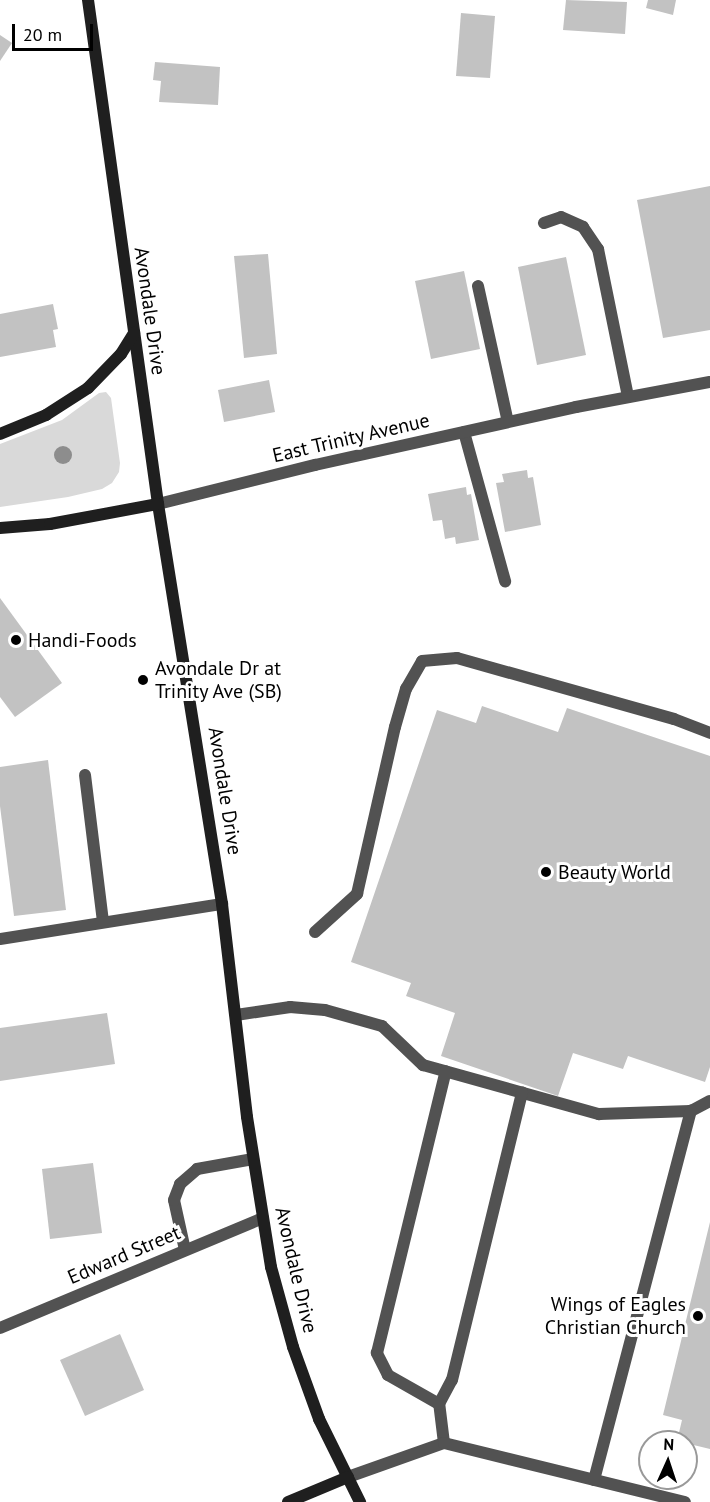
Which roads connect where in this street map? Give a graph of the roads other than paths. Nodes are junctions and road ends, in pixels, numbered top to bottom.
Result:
1 (88, 0) edge
2 (544, 223) dead end
3 (478, 286) dead end
4 (134, 333) junction
5 (710, 382) edge
6 (628, 397) junction
7 (508, 422) junction
8 (464, 432) junction
9 (0, 434) edge
10 (158, 504) junction
11 (0, 528) edge
12 (506, 581) dead end
13 (710, 733) edge
14 (85, 775) dead end
15 (222, 904) junction
16 (104, 921) junction
17 (315, 932) dead end
18 (0, 939) edge
19 (236, 1015) junction
20 (446, 1071) junction
21 (522, 1092) junction
22 (710, 1101) edge
23 (691, 1111) junction
24 (253, 1159) junction
25 (263, 1218) junction
26 (185, 1250) junction
27 (0, 1328) edge
28 (439, 1404) junction
29 (444, 1443) junction
30 (348, 1477) junction
31 (594, 1480) junction
32 (288, 1502) edge
33 (360, 1502) edge
34 (684, 1502) edge

1 - 4 main road, Avondale Drive
2 - 6 street
3 - 7 street
4 - 9 main road
4 - 10 main road, Avondale Drive
5 - 6 street, East Trinity Avenue
6 - 7 street, East Trinity Avenue
7 - 8 street, East Trinity Avenue
8 - 10 street, East Trinity Avenue
8 - 12 street
10 - 11 main road, East Trinity Avenue
10 - 15 main road, Avondale Drive
13 - 17 street
14 - 16 street
15 - 16 street
15 - 19 main road, Avondale Drive
16 - 18 street
19 - 20 street
19 - 24 main road, Avondale Drive
20 - 21 street
20 - 28 street
21 - 23 street
21 - 28 street
22 - 23 street
23 - 31 street
24 - 25 main road, Avondale Drive
24 - 26 street
25 - 26 street, Edward Street
25 - 30 main road, Avondale Drive
26 - 27 street, Edward Street
28 - 29 street
29 - 30 street
29 - 31 street
30 - 32 main road
30 - 33 main road, Avondale Drive
31 - 34 street

